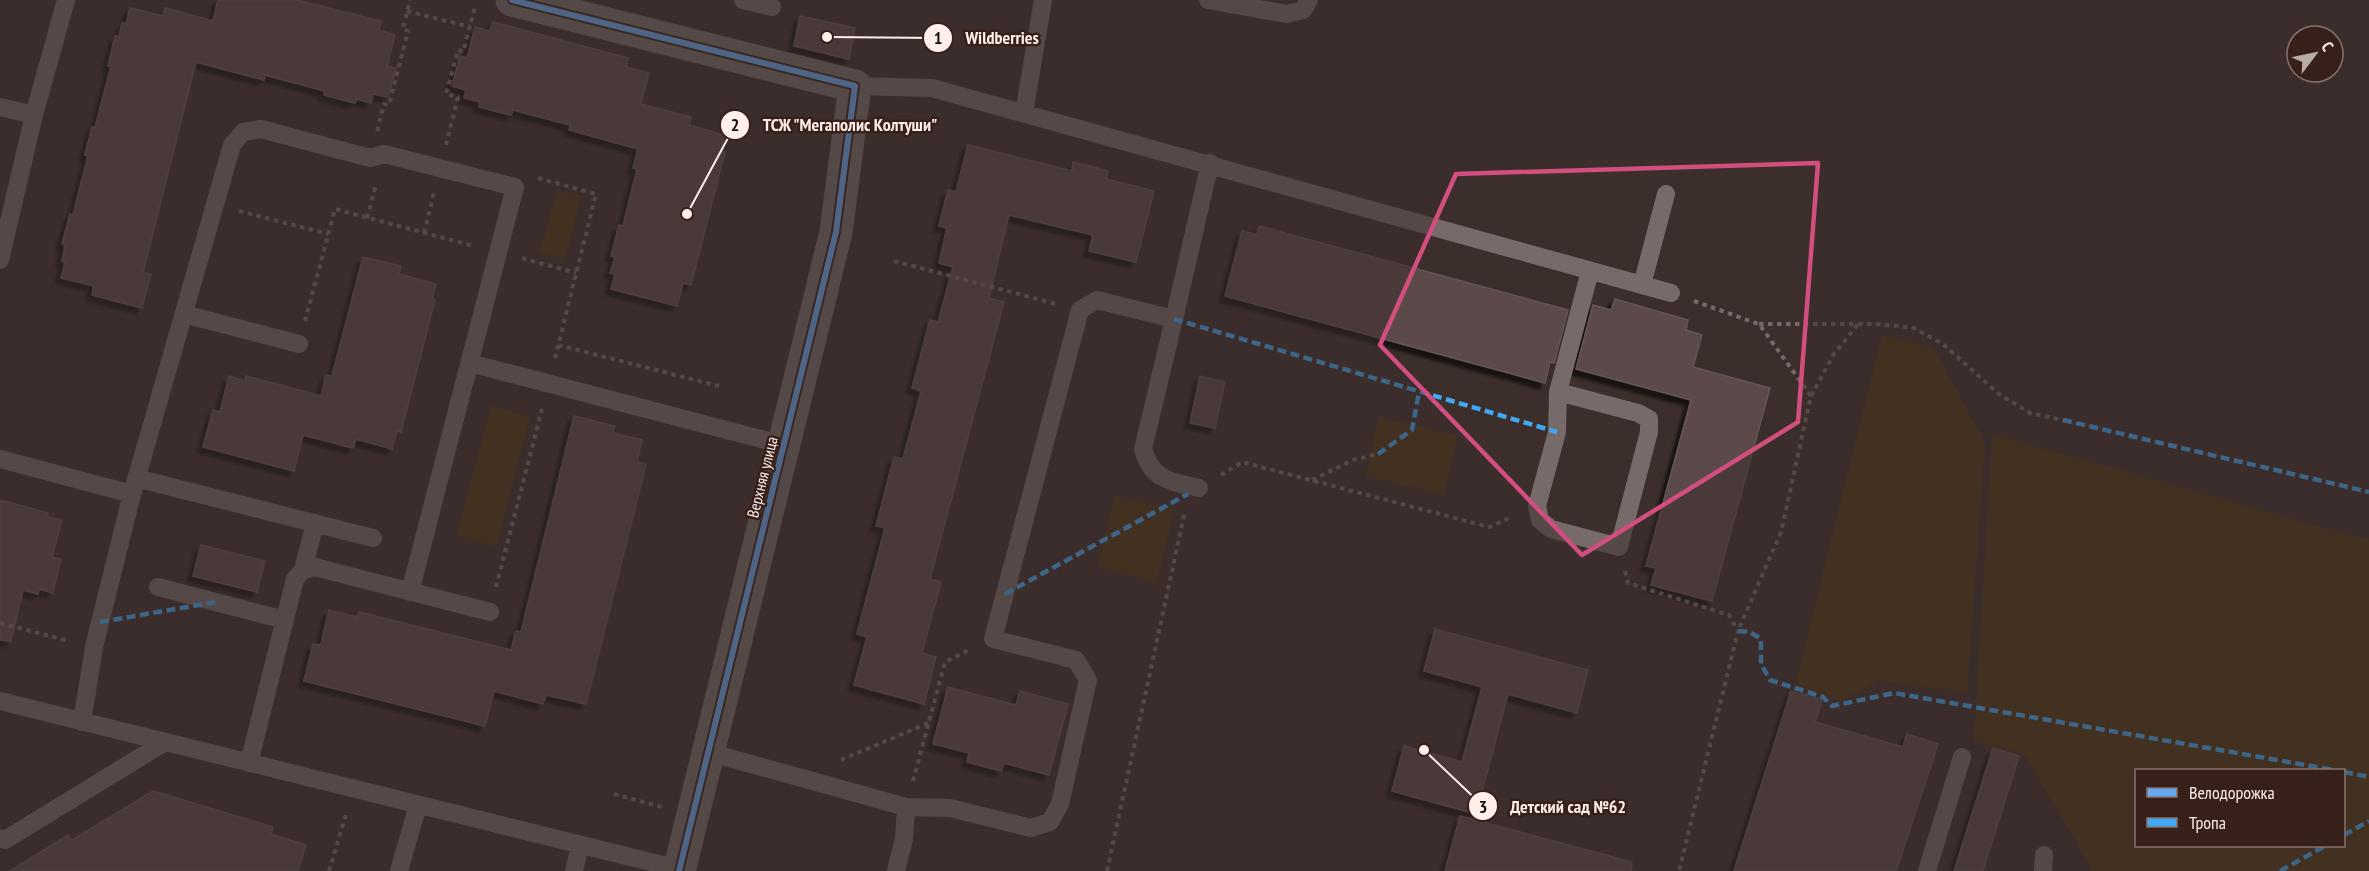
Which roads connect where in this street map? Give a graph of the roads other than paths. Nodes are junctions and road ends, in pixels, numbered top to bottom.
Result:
1 (66, 0) edge
2 (512, 0) edge
3 (743, 0) edge
4 (1043, 0) edge
5 (1208, 0) edge
6 (1309, 0) edge
7 (772, 7) dead end
8 (855, 86) junction
9 (0, 107) edge
10 (1024, 113) junction
11 (34, 115) junction
12 (1210, 164) junction
13 (1666, 194) dead end
14 (0, 260) edge
15 (1590, 271) junction
16 (1642, 285) junction
17 (1671, 293) road end
18 (184, 314) junction
19 (1174, 319) junction
20 (299, 344) road end
21 (470, 363) junction
22 (1558, 392) junction
23 (784, 445) junction
24 (0, 459) edge
25 (134, 486) junction
26 (1199, 488) road end
27 (315, 523) junction
28 (373, 538) dead end
29 (303, 570) junction
30 (158, 587) dead end
31 (410, 592) junction
32 (490, 612) dead end
33 (285, 620) junction
34 (0, 701) edge
35 (82, 722) junction
36 (165, 742) junction
37 (708, 752) junction
38 (1962, 757) dead end
39 (249, 763) junction
40 (418, 805) junction
41 (906, 807) junction
42 (0, 838) edge
43 (580, 845) junction
44 (401, 863) edge
45 (679, 870) edge
46 (388, 871) edge
47 (574, 871) edge
48 (896, 871) edge
49 (1927, 871) edge

1 - 11 lane
2 - 8 street
3 - 7 lane
4 - 10 lane
5 - 6 lane
8 - 10 lane
8 - 23 street, Верхняя улица
9 - 11 lane
10 - 12 lane
11 - 14 lane
12 - 15 lane
12 - 19 lane
13 - 16 lane
15 - 16 lane
15 - 22 lane
16 - 17 lane
18 - 20 lane
18 - 21 lane
18 - 25 lane
19 - 26 lane
19 - 41 lane
21 - 23 lane
21 - 31 lane
22 - 22 lane
23 - 37 street, Верхняя улица
24 - 25 lane
25 - 27 lane
25 - 35 lane
27 - 28 lane
27 - 29 lane
29 - 31 lane
29 - 33 lane
30 - 33 lane
31 - 32 lane
33 - 39 lane
34 - 35 lane
35 - 36 lane
36 - 39 lane
36 - 42 lane
37 - 41 lane
37 - 45 street, Верхняя улица
38 - 49 lane
39 - 40 lane
40 - 43 lane
40 - 44 lane
41 - 48 lane
43 - 45 lane
43 - 47 lane
44 - 46 lane

